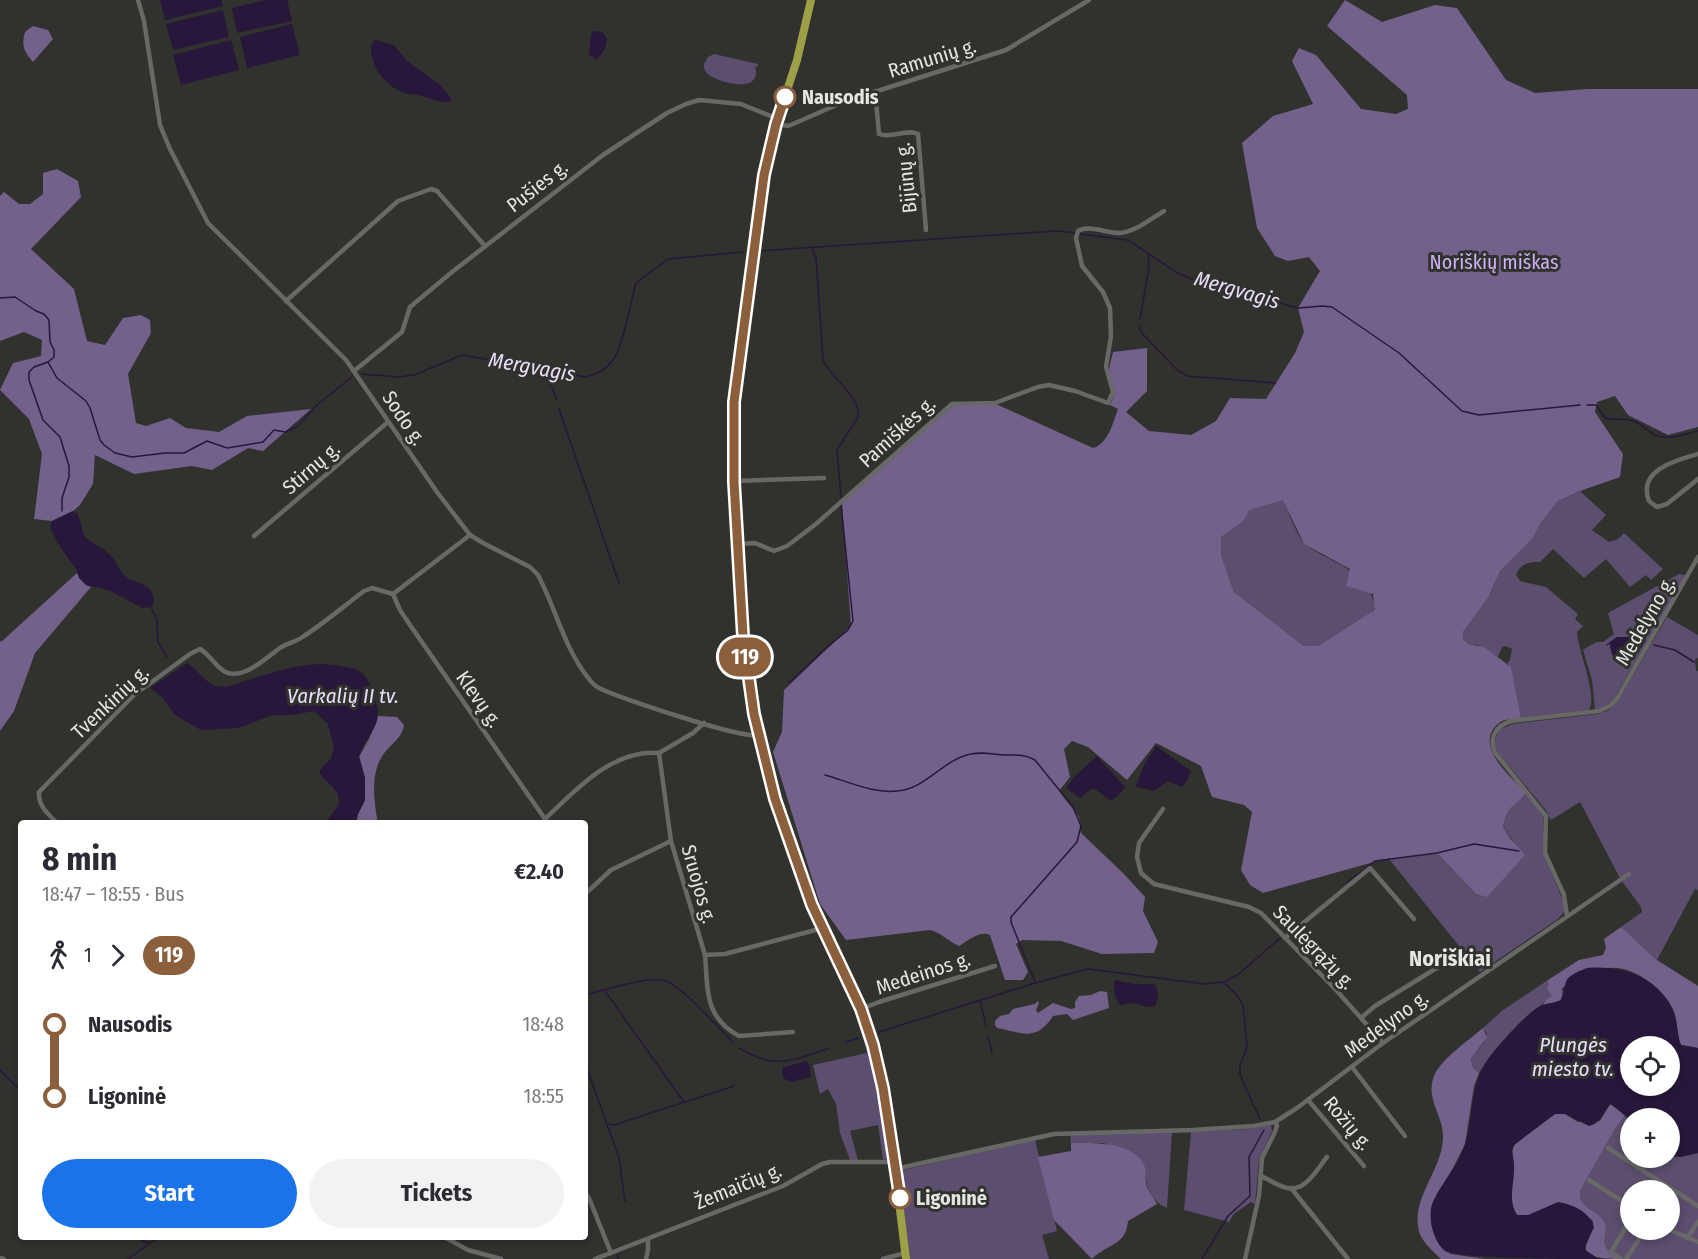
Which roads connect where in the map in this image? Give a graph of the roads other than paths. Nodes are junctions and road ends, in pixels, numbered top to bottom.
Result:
1 (138, 0) edge
2 (811, 0) edge
3 (1089, 0) edge
4 (875, 91) junction
5 (777, 121) junction
6 (1164, 211) dead end
7 (926, 230) dead end
8 (484, 246) junction
9 (286, 300) junction
10 (354, 371) junction
11 (388, 422) junction
12 (1698, 454) edge
13 (824, 478) dead end
14 (1698, 479) edge
15 (734, 482) junction
16 (470, 535) junction
17 (254, 536) dead end
18 (736, 543) junction
19 (1698, 557) edge
20 (393, 594) junction
21 (704, 723) junction
22 (758, 735) junction
23 (659, 753) junction
24 (1162, 809) dead end
25 (54, 820) edge
26 (545, 820) edge
27 (547, 820) edge
28 (671, 841) junction
29 (1629, 874) dead end
30 (588, 891) edge
31 (1567, 916) junction
32 (1414, 919) dead end
33 (823, 928) junction
34 (1285, 938) junction
35 (705, 956) junction
36 (1448, 961) dead end
37 (995, 966) dead end
38 (861, 1009) junction
39 (1361, 1018) junction
40 (793, 1032) dead end
41 (1383, 1043) junction
42 (1352, 1067) junction
43 (1308, 1100) junction
44 (1275, 1122) junction
45 (1405, 1136) dead end
46 (1608, 1148) dead end
47 (1327, 1157) dead end
48 (895, 1166) junction
49 (1364, 1166) dead end
50 (1261, 1176) junction
51 (1589, 1180) dead end
52 (1291, 1188) junction
53 (588, 1197) edge
54 (1620, 1200) edge
55 (1698, 1206) edge
56 (1698, 1222) edge
57 (1680, 1235) edge
58 (1620, 1237) edge
59 (1687, 1238) junction
60 (648, 1239) junction
61 (450, 1240) edge
62 (1638, 1240) edge
63 (1698, 1242) edge
64 (611, 1253) junction
65 (906, 1256) edge
66 (501, 1259) edge
67 (595, 1259) edge
68 (646, 1259) edge
69 (883, 1259) edge
70 (1245, 1259) edge
71 (1348, 1259) edge
72 (1621, 1259) edge
73 (1626, 1259) edge

1 - 9 street, Sodo g.
2 - 5 main road
3 - 4 street, Ramunių g.
4 - 5 street, Ramunių g.
4 - 7 street, Bijūnų g.
5 - 8 street, Pušies g.
5 - 15 main road
6 - 18 street, Pamiškės g.
8 - 9 street
8 - 10 street, Pušies g.
9 - 10 street, Sodo g.
10 - 11 street, Sodo g.
11 - 16 street, Sodo g.
11 - 17 street, Stirnų g.
12 - 14 street
13 - 15 street
15 - 18 main road
16 - 20 street
16 - 21 street, Sodo g.
18 - 22 main road
19 - 31 street, Medelyno g.
20 - 25 street, Tvenkinių g.
20 - 26 street, Klevų g.
21 - 22 street, Sodo g.
21 - 23 street
22 - 33 main road
23 - 27 street
23 - 28 street, Sruojos g.
24 - 34 street, Saulėgrąžų g.
28 - 30 street
28 - 35 street, Sruojos g.
29 - 31 street
31 - 41 street, Medelyno g.
32 - 34 street
33 - 35 street
33 - 38 main road
34 - 39 street, Saulėgrąžų g.
35 - 40 street, Sruojos g.
36 - 39 street
37 - 38 street, Medeinos g.
38 - 48 main road
39 - 41 street, Saulėgrąžų g.
41 - 42 street, Medelyno g.
42 - 43 street, Medelyno g.
42 - 45 street
43 - 44 street, Medelyno g.
43 - 49 street, Rožių g.
44 - 48 street, Medelyno g.
44 - 50 street
46 - 55 street
47 - 52 street
48 - 60 street, Žemaičių g.
48 - 65 main road
50 - 52 street
50 - 70 street
51 - 54 street
52 - 71 street
53 - 64 street
56 - 59 street
57 - 59 street
58 - 72 street
59 - 63 street
60 - 64 street, Žemaičių g.
60 - 68 street
61 - 66 street
62 - 73 street
64 - 67 street, Žemaičių g.
65 - 69 street

